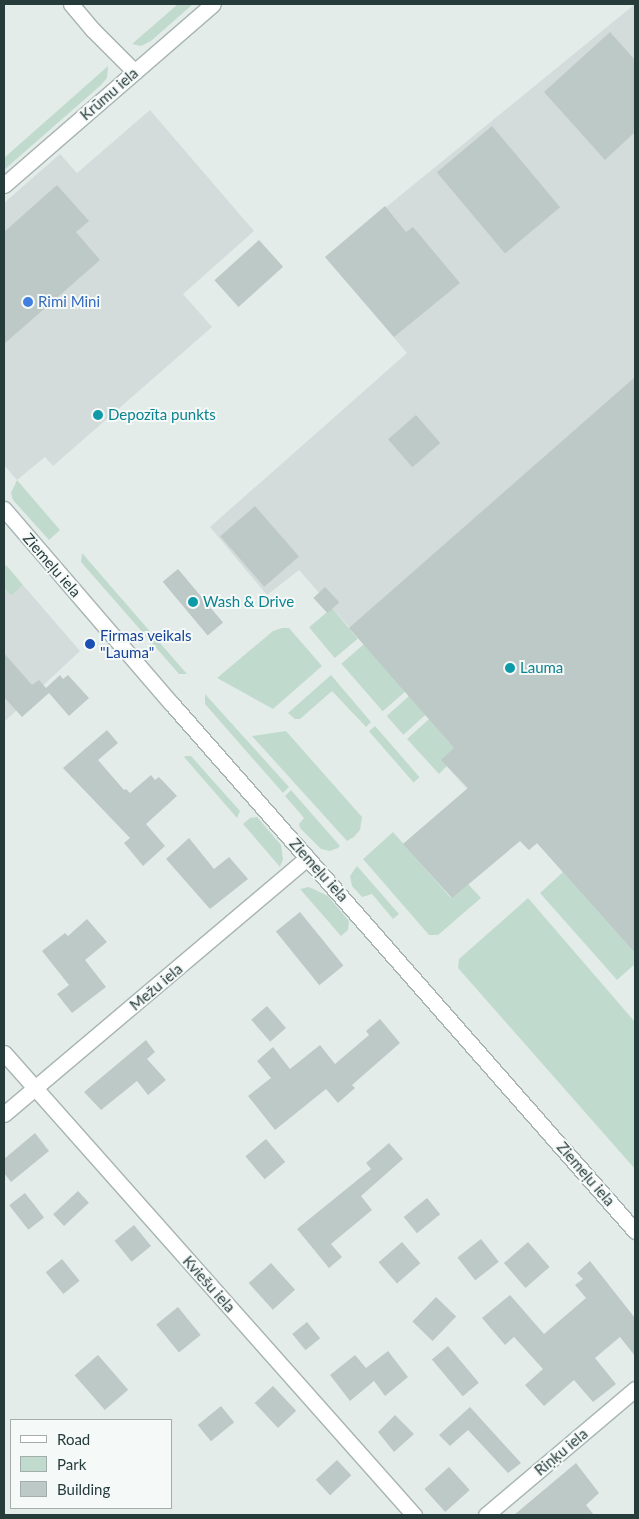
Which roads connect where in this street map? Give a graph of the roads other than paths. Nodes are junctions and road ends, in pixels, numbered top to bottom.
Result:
1 (71, 4) edge
2 (213, 4) edge
3 (135, 72) junction
4 (4, 185) edge
5 (4, 509) edge
6 (307, 858) junction
7 (4, 1053) edge
8 (35, 1089) junction
9 (4, 1114) edge
10 (635, 1230) edge
11 (635, 1389) edge
12 (414, 1515) edge
13 (486, 1515) edge

1 - 3 street
2 - 3 street, Krūmu iela
3 - 4 street, Krūmu iela
5 - 6 street, Ziemeļu iela
6 - 8 street, Mežu iela
6 - 10 street, Ziemeļu iela
7 - 8 street, Kviešu iela
8 - 9 street, Mežu iela
8 - 12 street, Kviešu iela
11 - 13 street, Riņķu iela

